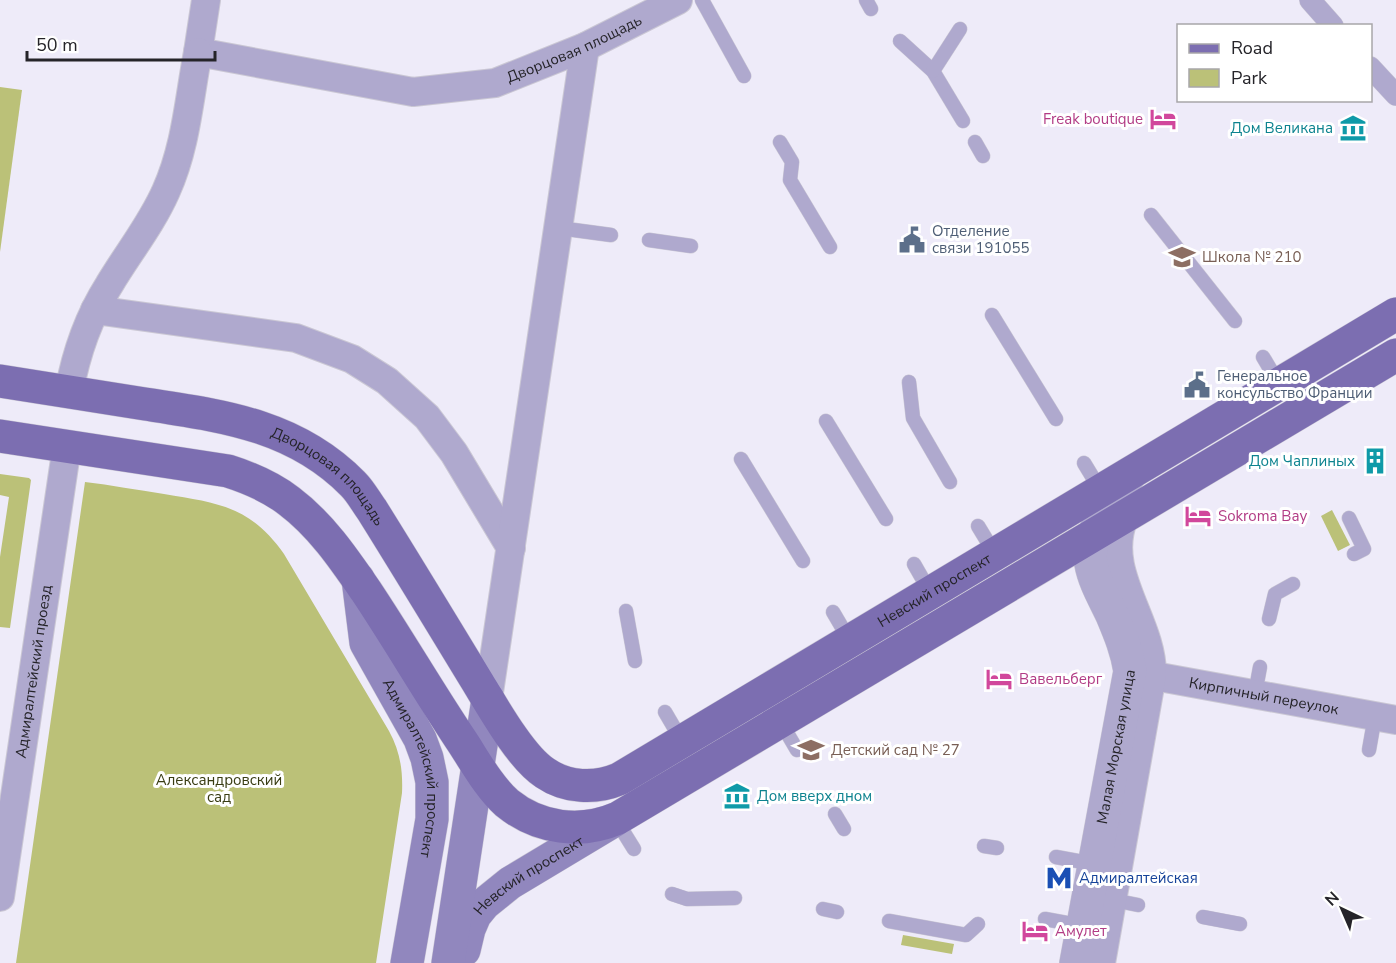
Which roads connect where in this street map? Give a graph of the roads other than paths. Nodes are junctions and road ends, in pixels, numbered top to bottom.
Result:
1 (206, 0) edge
2 (678, 0) edge
3 (702, 0) edge
4 (1310, 0) edge
5 (1331, 24) edge
6 (960, 29) dead end
7 (900, 41) dead end
8 (585, 47) junction
9 (198, 52) junction
10 (1372, 68) edge
11 (933, 71) junction
12 (744, 76) dead end
13 (1396, 95) edge
14 (963, 121) dead end
15 (780, 142) dead end
16 (975, 142) dead end
17 (983, 156) dead end
18 (1151, 215) dead end
19 (558, 228) junction
20 (611, 235) dead end
21 (649, 240) dead end
22 (691, 246) dead end
23 (830, 247) dead end
24 (95, 310) junction
25 (1396, 314) edge
26 (992, 315) dead end
27 (1235, 321) dead end
28 (1396, 355) edge
29 (0, 381) edge
30 (909, 382) dead end
31 (69, 392) junction
32 (1056, 419) dead end
33 (826, 421) dead end
34 (0, 436) edge
35 (67, 446) junction
36 (741, 459) dead end
37 (1084, 463) dead end
38 (1131, 473) junction
39 (950, 482) dead end
40 (1101, 491) junction
41 (1124, 518) junction
42 (1349, 518) dead end
43 (886, 519) dead end
44 (978, 526) dead end
45 (1094, 535) junction
46 (511, 548) junction
47 (995, 554) junction
48 (1354, 554) dead end
49 (803, 561) dead end
50 (914, 564) dead end
51 (358, 579) junction
52 (1293, 584) dead end
53 (930, 592) junction
54 (626, 611) dead end
55 (833, 612) dead end
56 (1269, 620) dead end
57 (850, 640) junction
58 (635, 661) dead end
59 (1141, 673) junction
60 (488, 699) junction
61 (665, 712) dead end
62 (1386, 718) edge
63 (780, 721) junction
64 (681, 741) junction
65 (797, 750) dead end
66 (1369, 750) dead end
67 (478, 765) junction
68 (835, 814) dead end
69 (621, 816) junction
70 (844, 829) dead end
71 (634, 849) dead end
72 (1056, 857) dead end
73 (1094, 864) junction
74 (672, 894) dead end
75 (0, 897) edge
76 (735, 898) dead end
77 (1105, 907) junction
78 (823, 909) dead end
79 (837, 912) dead end
80 (1203, 918) dead end
81 (1045, 919) dead end
82 (889, 921) dead end
83 (978, 924) dead end
84 (1240, 924) dead end
85 (407, 963) edge
86 (448, 963) edge
87 (461, 963) edge
88 (1076, 963) edge
89 (1101, 963) edge

1 - 9 street
2 - 8 street, Дворцовая площадь
3 - 12 lane
4 - 5 street
6 - 11 lane
7 - 11 lane
8 - 9 street, Дворцовая площадь
8 - 19 street
9 - 24 street
10 - 13 street
11 - 14 lane
15 - 23 lane
16 - 17 lane
18 - 27 lane
19 - 20 lane
19 - 46 street
21 - 22 lane
24 - 31 street
24 - 46 street
25 - 38 main road, Невский проспект
26 - 32 lane
28 - 41 main road, Невский проспект
29 - 31 main road, Дворцовая площадь
30 - 39 lane
31 - 60 main road, Дворцовая площадь
33 - 43 lane
34 - 35 main road
35 - 51 main road
35 - 75 street, Адмиралтейский проезд
36 - 49 lane
37 - 40 lane
38 - 40 main road, Невский проспект
38 - 45 street, Малая Морская улица
40 - 47 main road, Невский проспект
41 - 45 main road, Невский проспект
41 - 59 street, Малая Морская улица
42 - 48 lane
44 - 47 lane
45 - 59 street, Малая Морская улица
45 - 63 main road, Невский проспект
46 - 60 street
47 - 53 main road, Невский проспект
50 - 53 lane
51 - 67 main road
51 - 85 main road, Адмиралтейский проспект
52 - 56 lane
53 - 57 main road, Невский проспект
54 - 58 lane
55 - 57 lane
57 - 64 main road, Невский проспект
59 - 62 street, Кирпичный переулок
59 - 73 street, Малая Морская улица
59 - 77 street, Малая Морская улица
60 - 64 main road, Невский проспект
60 - 67 main road
61 - 64 lane
62 - 66 lane
63 - 65 lane
63 - 69 main road, Невский проспект
67 - 69 main road, Невский проспект
67 - 86 main road
68 - 70 lane
69 - 71 lane
69 - 87 main road, Невский проспект
72 - 73 lane
73 - 77 street, Малая Морская улица
74 - 76 lane
77 - 81 lane
77 - 88 street, Малая Морская улица
77 - 89 street, Малая Морская улица
78 - 79 lane
80 - 84 lane
82 - 83 lane

